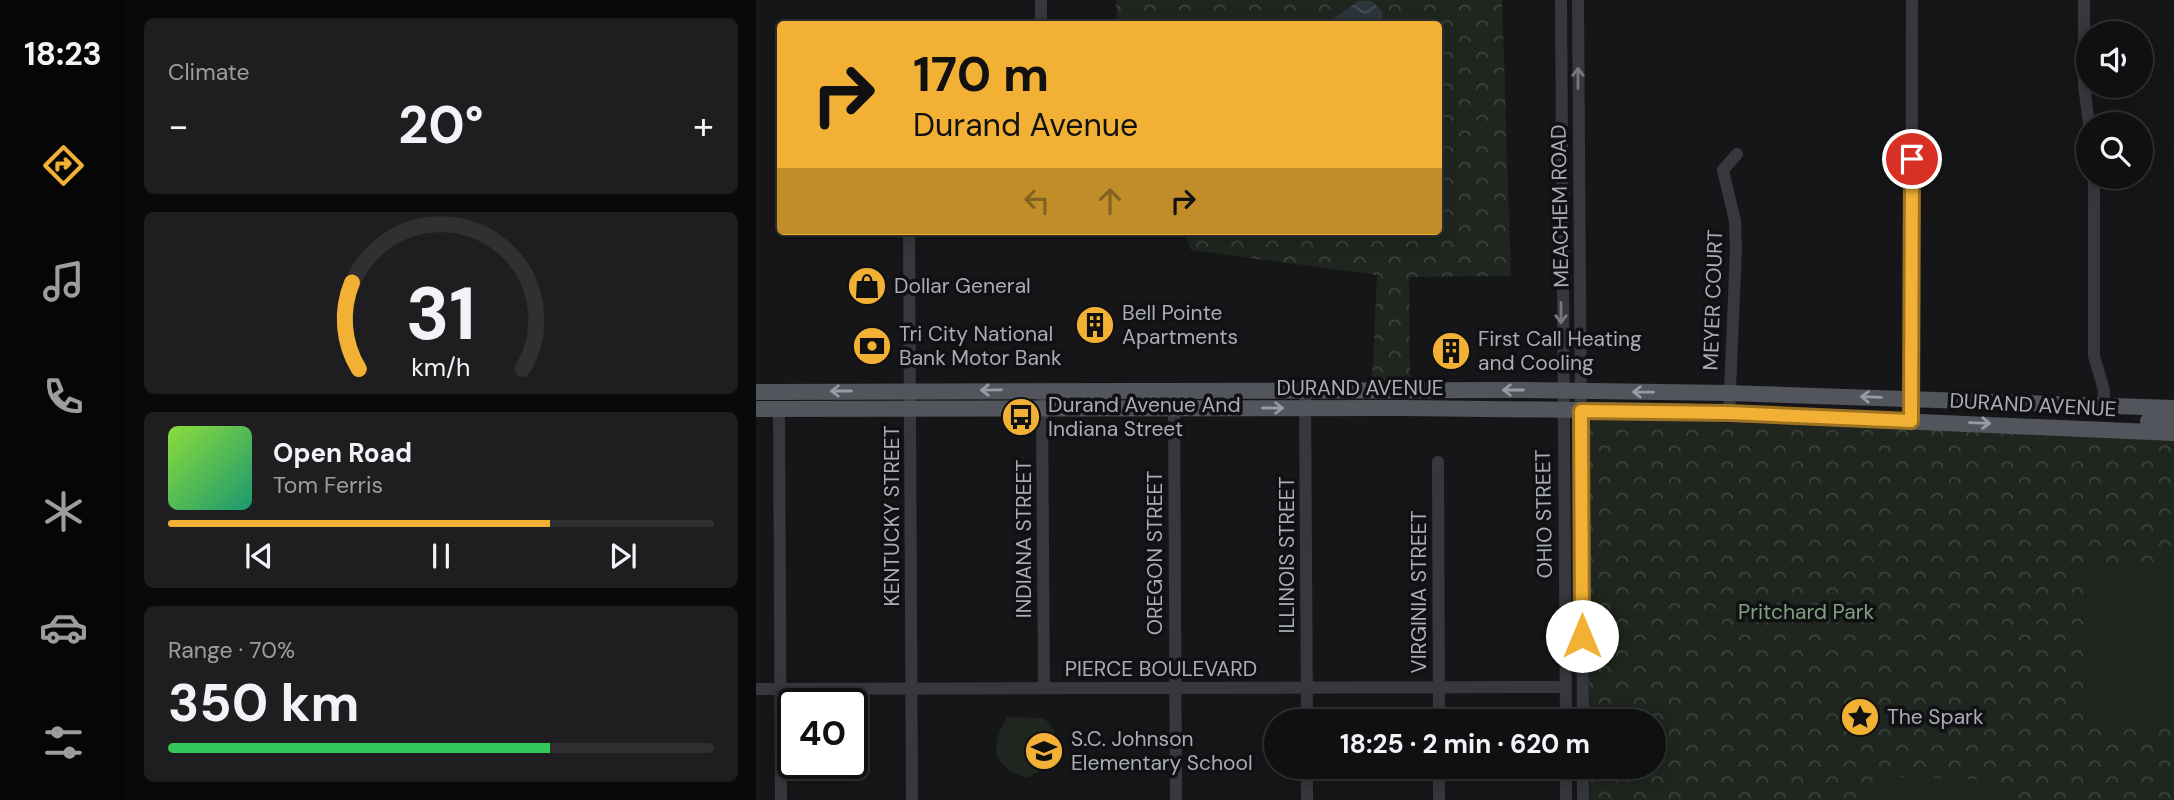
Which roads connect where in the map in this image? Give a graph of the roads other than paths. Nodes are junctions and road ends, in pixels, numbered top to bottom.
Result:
1 (1041, 0) edge
2 (1561, 0) edge
3 (1578, 0) edge
4 (1912, 0) edge
5 (2084, 0) edge
6 (1041, 21) edge
7 (2087, 112) edge
8 (1578, 119) junction
9 (1561, 120) junction
10 (1737, 154) dead end
11 (2094, 189) edge
12 (909, 235) edge
13 (1561, 244) junction
14 (1579, 244) junction
15 (1174, 389) junction
16 (1305, 389) junction
17 (1041, 390) junction
18 (910, 391) junction
19 (1561, 391) junction
20 (1581, 391) junction
21 (756, 392) edge
22 (1728, 393) junction
23 (1912, 398) junction
24 (2104, 406) junction
25 (911, 408) junction
26 (1174, 408) junction
27 (1305, 408) junction
28 (2174, 408) edge
29 (779, 409) junction
30 (1042, 409) junction
31 (756, 410) edge
32 (1562, 410) junction
33 (1581, 411) junction
34 (1729, 413) junction
35 (1911, 421) junction
36 (2174, 422) edge
37 (2092, 428) junction
38 (2174, 433) edge
39 (1438, 462) dead end
40 (1307, 687) junction
41 (1438, 687) junction
42 (1565, 687) junction
43 (780, 688) edge
44 (1044, 688) junction
45 (1175, 688) junction
46 (868, 689) edge
47 (912, 689) junction
48 (756, 690) edge
49 (777, 690) edge
50 (1307, 709) edge
51 (1439, 709) edge
52 (1566, 709) edge
53 (1583, 709) edge
54 (781, 779) edge
55 (1307, 779) edge
56 (1439, 779) edge
57 (1566, 779) edge
58 (1583, 779) edge
59 (781, 800) edge
60 (912, 800) edge
61 (1176, 800) edge
62 (1307, 800) edge
63 (1439, 800) edge
64 (1566, 800) edge
65 (1583, 800) edge

1 - 6 street
2 - 9 street, MEACHEM ROAD
8 -> 3 street, MEACHEM ROAD
4 - 23 street
5 - 7 street
8 - 9 street
8 - 14 street, MEACHEM ROAD
9 - 13 street, MEACHEM ROAD
10 - 22 street, MEYER COURT
11 - 24 street
12 - 18 street, KENTUCKY STREET
13 - 14 street
13 -> 19 street, MEACHEM ROAD
14 - 20 street, MEACHEM ROAD
15 - 16 main road, DURAND AVENUE
15 - 17 main road, DURAND AVENUE
15 - 26 street, OREGON STREET
19 -> 16 main road, DURAND AVENUE
16 - 27 street, ILLINOIS STREET
17 -> 18 main road, DURAND AVENUE
17 - 30 street, INDIANA STREET
18 -> 21 main road, DURAND AVENUE
18 - 25 street, KENTUCKY STREET
19 - 20 main road, DURAND AVENUE
19 - 32 street, OHIO STREET
22 -> 20 main road, DURAND AVENUE
20 - 33 street, MEACHEM ROAD
23 -> 22 main road, DURAND AVENUE
22 - 34 street, MEYER COURT
23 - 24 main road, DURAND AVENUE
23 - 35 street
24 - 28 main road, DURAND AVENUE
25 - 29 main road, DURAND AVENUE
25 - 30 main road, DURAND AVENUE
25 - 47 street, KENTUCKY STREET
26 -> 27 main road, DURAND AVENUE
26 - 30 main road, DURAND AVENUE
26 - 45 street, OREGON STREET
27 - 32 main road, DURAND AVENUE
27 - 40 street, ILLINOIS STREET
29 - 31 main road, DURAND AVENUE
29 - 43 street
30 - 44 street, INDIANA STREET
32 - 33 main road, DURAND AVENUE
32 - 42 street, OHIO STREET
33 - 34 main road, DURAND AVENUE
33 - 53 street, OHIO STREET
34 - 35 main road, DURAND AVENUE
35 -> 37 main road, DURAND AVENUE
36 - 37 main road
37 - 38 main road, DURAND AVENUE
39 - 41 street, VIRGINIA STREET
40 - 41 street, PIERCE BOULEVARD
40 - 45 street, PIERCE BOULEVARD
40 - 50 street, ILLINOIS STREET
41 - 42 street, PIERCE BOULEVARD
41 - 51 street, VIRGINIA STREET
42 - 52 street, OHIO STREET
44 - 45 street, PIERCE BOULEVARD
44 - 47 street, PIERCE BOULEVARD
45 - 61 street, OREGON STREET
46 - 47 street, PIERCE BOULEVARD
47 - 60 street, KENTUCKY STREET
48 - 49 street, PIERCE BOULEVARD
54 - 59 street
55 - 62 street
56 - 63 street
57 - 64 street
58 - 65 street

